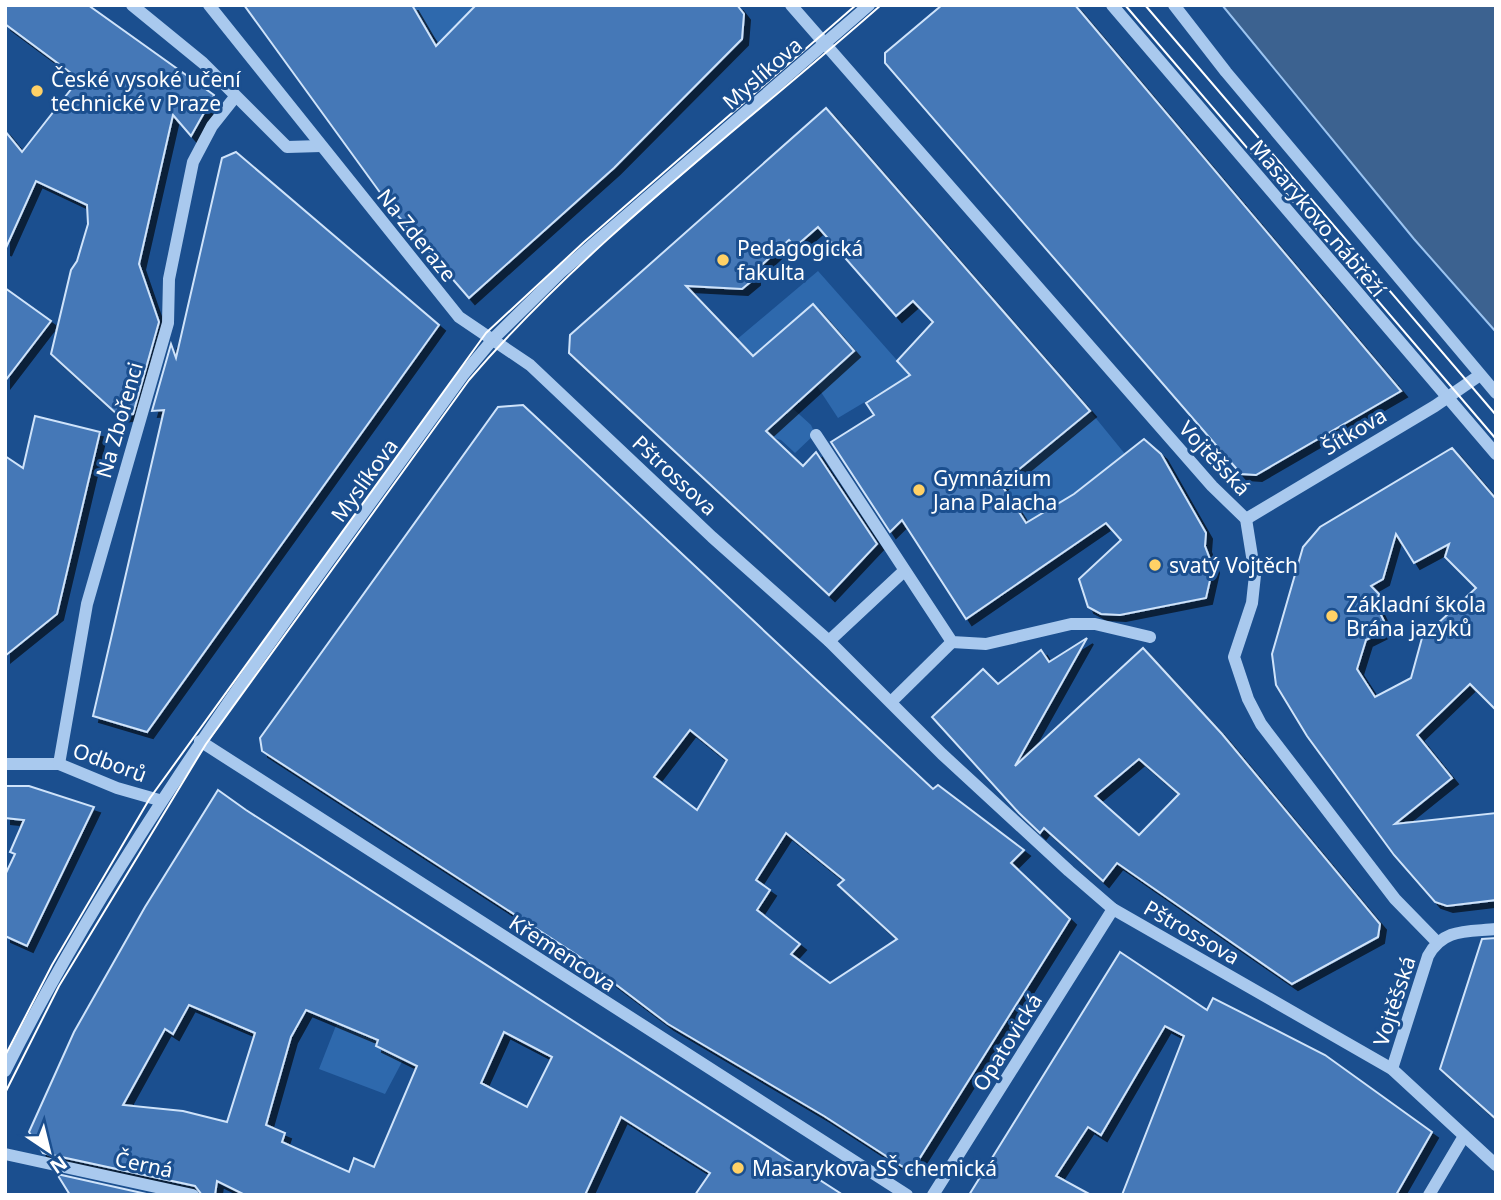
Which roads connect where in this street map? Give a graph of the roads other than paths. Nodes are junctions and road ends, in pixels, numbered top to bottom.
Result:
1 (132, 5) edge
2 (209, 5) edge
3 (791, 5) edge
4 (869, 5) edge
5 (1112, 5) edge
6 (1174, 5) edge
7 (824, 45) junction
8 (235, 97) junction
9 (321, 146) junction
10 (494, 338) junction
11 (1480, 375) junction
12 (1496, 393) edge
13 (1446, 399) junction
14 (816, 435) dead end
15 (1496, 454) edge
16 (1246, 519) junction
17 (904, 571) junction
18 (1150, 637) dead end
19 (829, 641) junction
20 (952, 642) junction
21 (891, 702) junction
22 (200, 741) junction
23 (5, 764) edge
24 (59, 764) junction
25 (159, 800) junction
26 (1113, 909) junction
27 (1496, 929) edge
28 (1436, 941) junction
29 (1392, 1069) junction
30 (5, 1071) edge
31 (1464, 1136) junction
32 (5, 1154) edge
33 (1496, 1165) edge
34 (193, 1195) edge
35 (907, 1195) edge
36 (933, 1195) edge
37 (1429, 1195) edge

1 - 8 street
2 - 9 street, Na Zderaze
3 - 7 street, Vojtěšská
4 - 7 street, Myslíkova
5 - 13 street, Masarykovo nábřeží
6 - 11 street, Masarykovo nábřeží
7 - 10 street, Myslíkova
7 - 16 street, Vojtěšská
8 - 9 street
8 - 24 street, Na Zbořenci
9 - 10 street, Na Zderaze
10 - 19 street, Pštrossova
10 - 22 street, Myslíkova
11 - 12 street, Masarykovo nábřeží
11 - 13 street, Šítkova
13 - 15 street, Masarykovo nábřeží
13 - 16 street, Šítkova
14 - 17 street
16 - 28 street, Vojtěšská
17 - 19 street
17 - 20 street
18 - 20 street
19 - 21 street, Pštrossova
20 - 21 street
21 - 26 street, Pštrossova
22 - 25 street, Myslíkova
22 - 35 street, Křemencova
23 - 24 street, Odborů
24 - 25 street, Odborů
25 - 30 street, Myslíkova
26 - 29 street, Pštrossova
26 - 36 street, Opatovická
27 - 28 street
28 - 29 street, Vojtěšská
29 - 31 street, Pštrossova
31 - 33 street, Pštrossova
31 - 37 street
32 - 34 street, Černá

